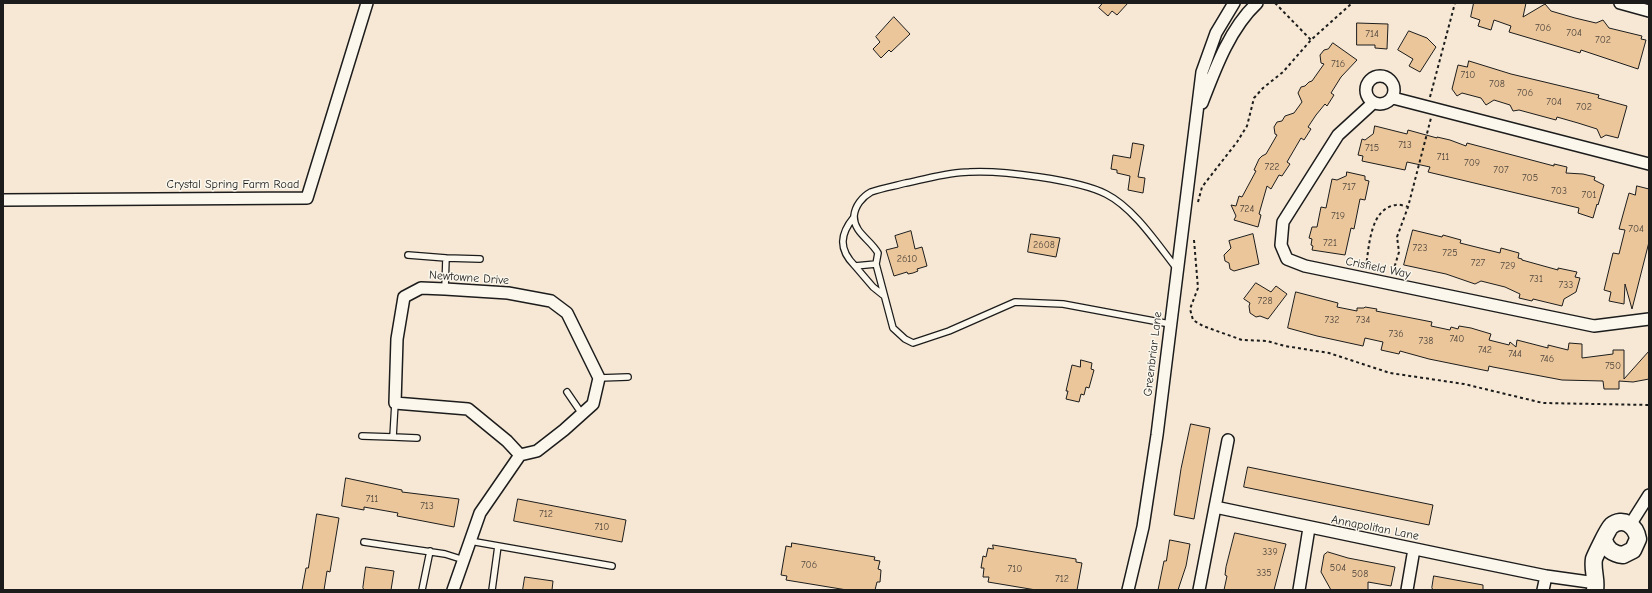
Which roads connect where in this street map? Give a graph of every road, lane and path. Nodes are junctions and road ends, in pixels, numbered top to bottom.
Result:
1 (367, 3) edge
2 (1234, 3) edge
3 (1257, 3) edge
4 (1275, 3) edge
5 (1455, 3) edge
6 (1620, 3) edge
7 (1649, 10) edge
8 (1311, 40) dead end
9 (1393, 98) junction
10 (1372, 103) junction
11 (1430, 109) junction
12 (1196, 120) junction
13 (1649, 164) edge
14 (3, 200) edge
15 (1408, 207) junction
16 (854, 217) junction
17 (408, 255) dead end
18 (446, 258) junction
19 (480, 259) dead end
20 (876, 264) junction
21 (855, 266) junction
22 (1177, 269) junction
23 (1364, 278) junction
24 (1390, 283) junction
25 (445, 289) junction
26 (883, 295) junction
27 (1649, 319) edge
28 (1170, 324) junction
29 (628, 377) dead end
30 (599, 378) junction
31 (567, 392) dead end
32 (395, 403) junction
33 (582, 414) junction
34 (362, 436) dead end
35 (393, 437) junction
36 (417, 438) dead end
37 (1228, 440) dead end
38 (520, 455) junction
39 (1649, 495) edge
40 (1215, 507) junction
41 (1630, 524) junction
42 (1309, 528) junction
43 (470, 541) junction
44 (364, 542) dead end
45 (498, 546) junction
46 (1608, 546) junction
47 (1414, 549) junction
48 (430, 551) junction
49 (464, 560) junction
50 (612, 566) dead end
51 (1546, 576) junction
52 (1596, 587) edge
53 (422, 590) edge
54 (453, 590) edge
55 (492, 590) edge
56 (1128, 590) edge
57 (1199, 590) edge
58 (1299, 590) edge
59 (1407, 590) edge
60 (1543, 590) edge

1 - 14 street, Crystal Spring Farm Road
2 - 12 street
3 - 12 street
4 - 8 path
5 - 11 path
6 - 7 street
9 - 10 street
9 - 10 street
9 - 11 street
10 - 23 street, Crisfield Way
11 - 13 street
11 - 15 path
12 - 22 street, Greenbriar Lane
15 - 23 path
15 - 24 path
16 - 20 lane
16 - 21 lane
16 - 22 lane
17 - 18 lane
18 - 19 lane
18 - 25 lane
20 - 21 lane
20 - 26 lane
21 - 26 lane
22 - 28 street, Greenbriar Lane
23 - 24 street, Crisfield Way
24 - 27 street, Crisfield Way
25 - 30 street, Newtowne Drive
25 - 32 street, Newtowne Drive
26 - 28 lane
28 - 56 street, Greenbriar Lane
29 - 30 lane
30 - 33 street
31 - 33 lane
32 - 35 lane
32 - 38 street
33 - 38 street
34 - 35 lane
35 - 36 lane
37 - 40 street
38 - 43 street
39 - 41 street
40 - 42 street, Annapolitan Lane
40 - 57 street
41 - 46 street
41 - 46 street
42 - 47 street, Annapolitan Lane
42 - 58 street
43 - 45 lane
43 - 49 street
44 - 48 lane
45 - 50 lane
45 - 55 lane
46 - 52 street
47 - 51 street, Annapolitan Lane
47 - 59 street
48 - 49 lane
48 - 53 lane
49 - 54 street
51 - 52 street, Annapolitan Lane
51 - 60 street

